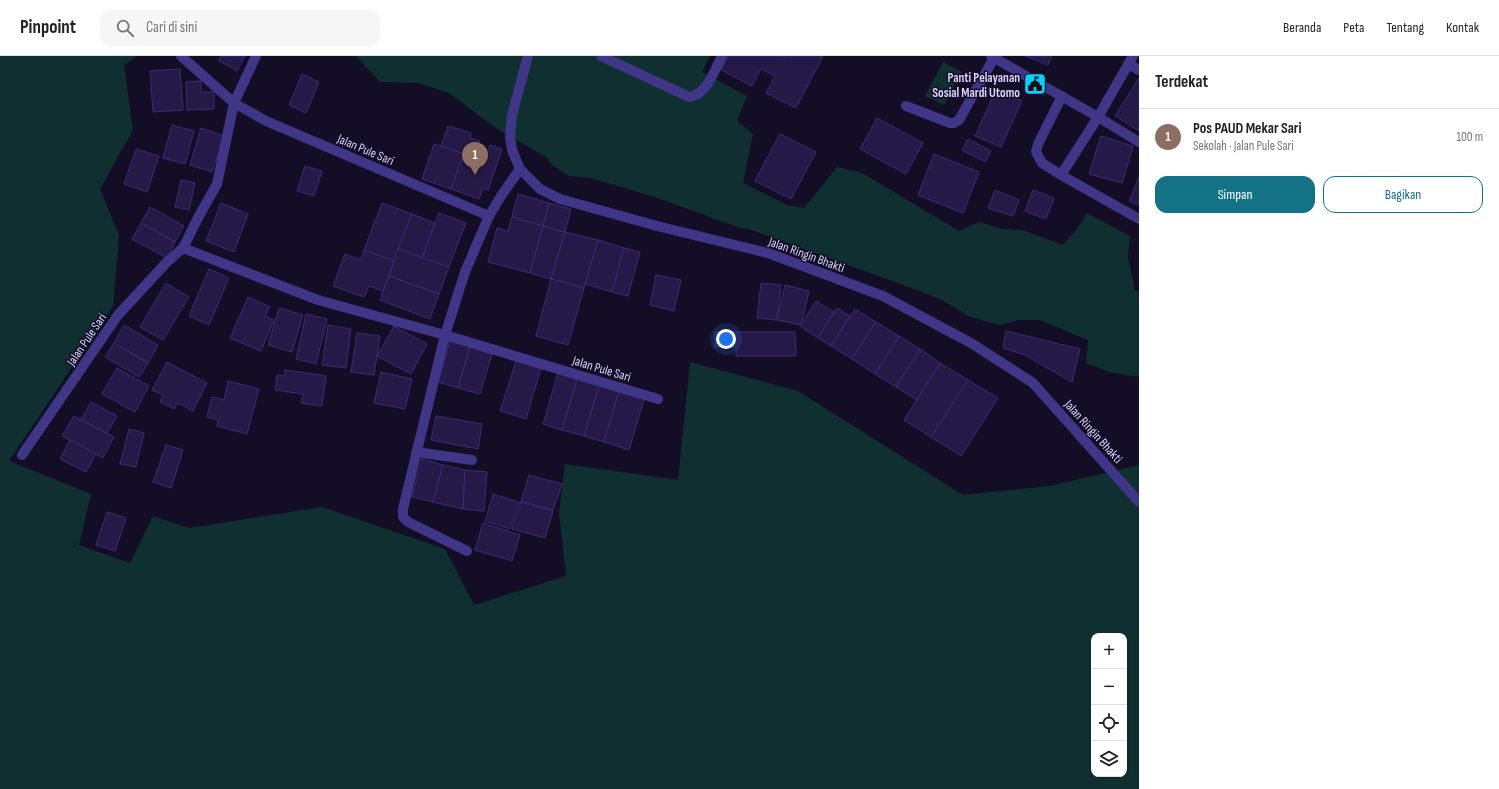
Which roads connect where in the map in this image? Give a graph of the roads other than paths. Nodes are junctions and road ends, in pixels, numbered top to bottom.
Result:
1 (181, 56) edge
2 (256, 56) edge
3 (528, 56) edge
4 (601, 56) edge
5 (722, 56) edge
6 (992, 57) edge
7 (1131, 60) edge
8 (1139, 70) edge
9 (1062, 96) junction
10 (234, 104) junction
11 (906, 106) dead end
12 (1098, 117) junction
13 (1139, 142) edge
14 (520, 169) junction
15 (1061, 175) junction
16 (489, 216) junction
17 (1139, 219) edge
18 (183, 248) junction
19 (445, 335) junction
20 (658, 399) dead end
21 (416, 452) junction
22 (22, 455) dead end
23 (472, 460) dead end
24 (1139, 502) edge
25 (466, 551) dead end

1 - 10 street, Jalan Pule Sari
2 - 10 street, Jalan Pule Sari
3 - 14 street, Jalan Ringin Bhakti
4 - 5 street
6 - 9 street
6 - 11 street
7 - 8 street
7 - 12 street
9 - 12 street
9 - 15 street
10 - 16 street, Jalan Pule Sari
10 - 18 street, Jalan Pule Sari
12 - 13 street
12 - 15 street
14 - 16 street
14 - 24 street, Jalan Ringin Bhakti
15 - 17 street
16 - 19 street
18 - 19 street, Jalan Pule Sari
18 - 22 street, Jalan Pule Sari
19 - 20 street, Jalan Pule Sari
19 - 21 street
21 - 23 street
21 - 25 street

